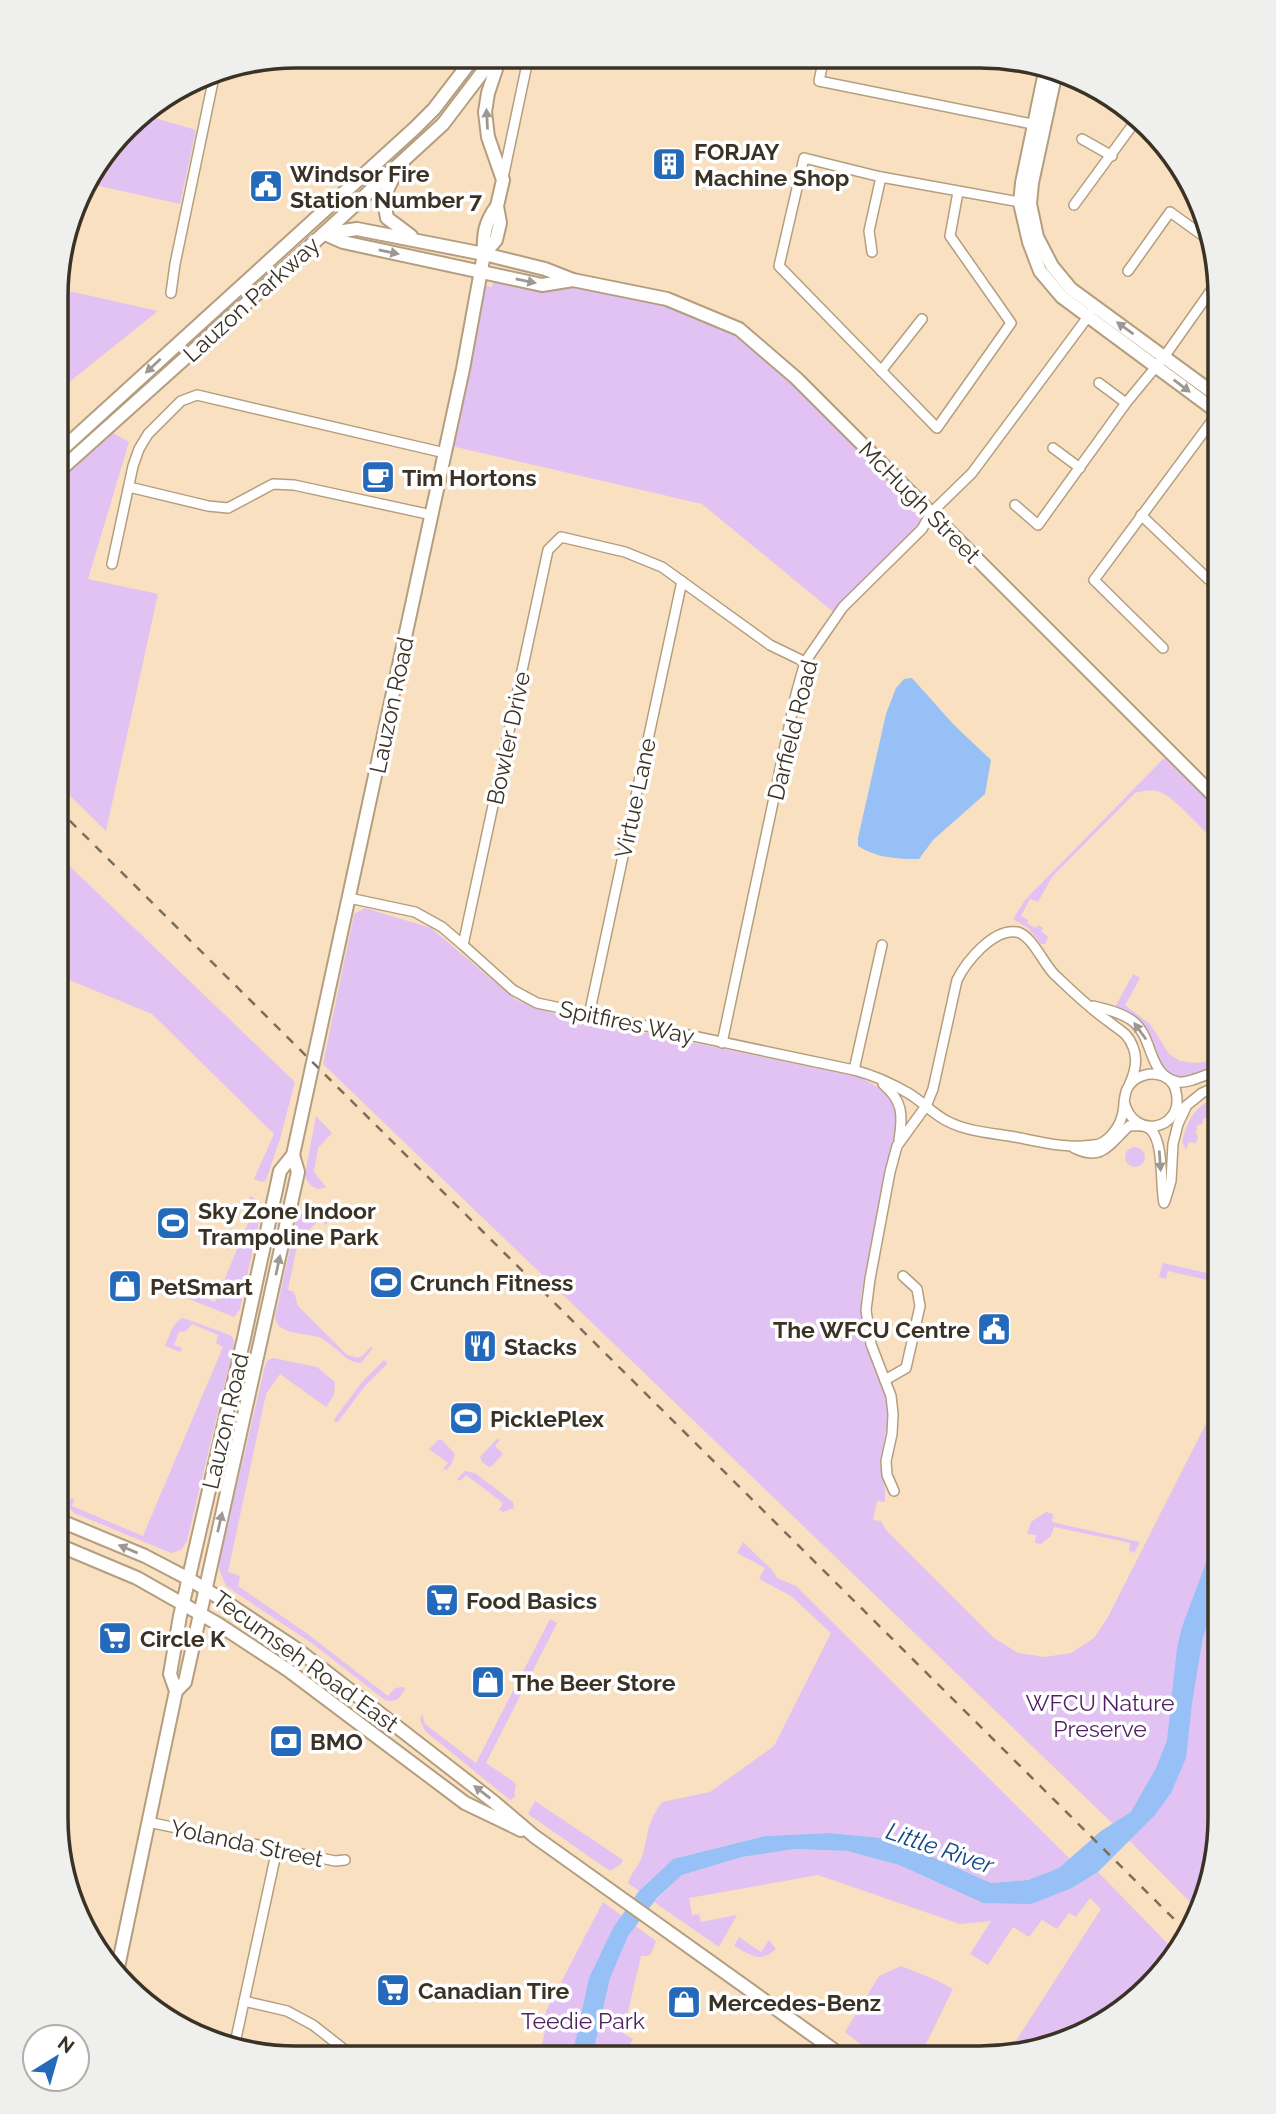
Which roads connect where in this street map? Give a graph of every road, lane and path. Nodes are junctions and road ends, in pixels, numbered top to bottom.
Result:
1 (466, 68) edge
2 (486, 68) edge
3 (496, 68) edge
4 (822, 68) edge
5 (526, 69) dead end
6 (1044, 78) edge
7 (1053, 81) edge
8 (212, 85) edge
9 (1039, 126) junction
10 (1132, 127) edge
11 (1082, 139) dead end
12 (1112, 156) junction
13 (403, 160) junction
14 (881, 177) junction
15 (503, 180) junction
16 (958, 192) junction
17 (1025, 204) junction
18 (1074, 205) dead end
19 (313, 221) junction
20 (1198, 232) edge
21 (324, 234) junction
22 (418, 240) junction
23 (872, 252) dead end
24 (484, 254) junction
25 (480, 271) junction
26 (1128, 271) dead end
27 (573, 280) junction
28 (171, 293) dead end
29 (1208, 295) edge
30 (1092, 312) junction
31 (922, 319) dead end
32 (1160, 361) junction
33 (881, 371) junction
34 (1099, 383) dead end
35 (1208, 391) edge
36 (1208, 402) edge
37 (1126, 403) junction
38 (1208, 427) edge
39 (68, 444) edge
40 (1054, 448) dead end
41 (445, 453) junction
42 (68, 463) edge
43 (1080, 468) junction
44 (128, 487) junction
45 (1015, 505) dead end
46 (931, 513) junction
47 (432, 515) junction
48 (1141, 515) junction
49 (112, 564) dead end
50 (1208, 579) edge
51 (682, 581) junction
52 (1163, 648) dead end
53 (805, 662) junction
54 (1208, 790) edge
55 (349, 898) junction
56 (464, 944) junction
57 (881, 945) dead end
58 (1091, 1006) junction
59 (589, 1014) junction
60 (722, 1043) junction
61 (854, 1070) junction
62 (1207, 1075) edge
63 (874, 1076) junction
64 (1168, 1079) junction
65 (1127, 1088) junction
66 (1207, 1091) edge
67 (1124, 1101) junction
68 (926, 1106) junction
69 (1186, 1107) junction
70 (1174, 1114) junction
71 (1143, 1126) junction
72 (897, 1146) junction
73 (1072, 1147) junction
74 (293, 1154) junction
75 (903, 1276) dead end
76 (885, 1380) junction
77 (894, 1491) dead end
78 (68, 1524) edge
79 (68, 1549) edge
80 (189, 1579) junction
81 (205, 1588) junction
82 (183, 1603) junction
83 (200, 1613) junction
84 (176, 1691) junction
85 (148, 1822) junction
86 (534, 1836) junction
87 (277, 1849) junction
88 (345, 1860) dead end
89 (119, 1962) edge
90 (244, 2001) junction
91 (236, 2038) edge
92 (340, 2046) edge
93 (828, 2046) edge

1 - 19 main road, Lauzon Parkway
2 - 13 main road, Lauzon Parkway
15 -> 3 main road
4 - 9 street
5 - 15 street, Lauzon Road
6 - 9 main road
7 - 9 main road
8 - 28 street
9 - 17 main road
10 - 12 street
11 - 12 street
12 - 18 street
13 - 21 main road, Lauzon Parkway
13 - 22 main road
14 - 16 street
14 - 23 street
14 - 33 street
15 - 24 main road, Lauzon Road
16 - 17 street
16 - 33 street
17 - 30 main road
19 - 21 main road
19 -> 39 main road, Lauzon Parkway
20 - 26 street
21 - 22 main road, McHugh Street
21 -> 25 main road, McHugh Street
21 - 42 main road, Lauzon Parkway
22 - 24 main road, McHugh Street
24 - 25 main road, Lauzon Road
24 - 27 main road, McHugh Street
25 -> 27 main road, McHugh Street
25 - 41 main road, Lauzon Road
27 - 46 main road, McHugh Street
29 - 32 street
30 - 32 main road
30 - 46 street, Darfield Road
31 - 33 street
32 - 35 main road
32 -> 36 main road
32 - 37 street
34 - 37 street
37 - 43 street
38 - 48 street
40 - 43 street
41 - 44 street
41 - 47 main road, Lauzon Road
43 - 45 street
44 - 47 street
44 - 49 street
46 - 53 street, Darfield Road
46 - 54 main road, McHugh Street
47 - 55 main road, Lauzon Road
48 - 50 street
48 - 52 street
51 - 53 street
51 - 56 street, Bowler Drive
51 - 59 street, Virtue Lane
53 - 60 street, Darfield Road
55 - 56 street, Spitfires Way
55 - 74 main road, Lauzon Road
56 - 59 street, Spitfires Way
57 - 61 street
64 -> 58 street
58 - 65 street
58 - 68 street
59 - 60 street, Spitfires Way
60 - 61 street, Spitfires Way
61 - 63 street, Spitfires Way
62 - 64 street
63 - 68 street, Spitfires Way
63 - 72 street
64 - 65 street
64 - 70 street
65 - 67 street
66 - 69 street
67 - 71 street
67 - 73 street
68 - 72 street
68 - 73 street, Spitfires Way
69 - 70 street
71 -> 69 street
70 - 71 street
71 - 73 street, Spitfires Way
72 - 76 street
74 - 80 main road, Lauzon Road
81 -> 74 main road, Lauzon Road
75 - 76 street
76 - 77 street
80 -> 78 main road, Tecumseh Road East
79 - 82 main road, Tecumseh Road East
80 - 81 main road, Tecumseh Road East
80 - 82 main road, Lauzon Road
81 - 83 main road, Lauzon Road
86 -> 81 main road, Tecumseh Road East
82 - 83 main road, Tecumseh Road East
82 - 84 main road, Lauzon Road
83 - 84 main road, Lauzon Road
83 - 86 main road, Tecumseh Road East
84 - 85 main road, Lauzon Road
85 - 87 street, Yolanda Street
85 - 89 main road, Lauzon Road
86 - 93 main road, Tecumseh Road East
87 - 88 street, Yolanda Street
87 - 90 street
90 - 91 street
90 - 92 street

